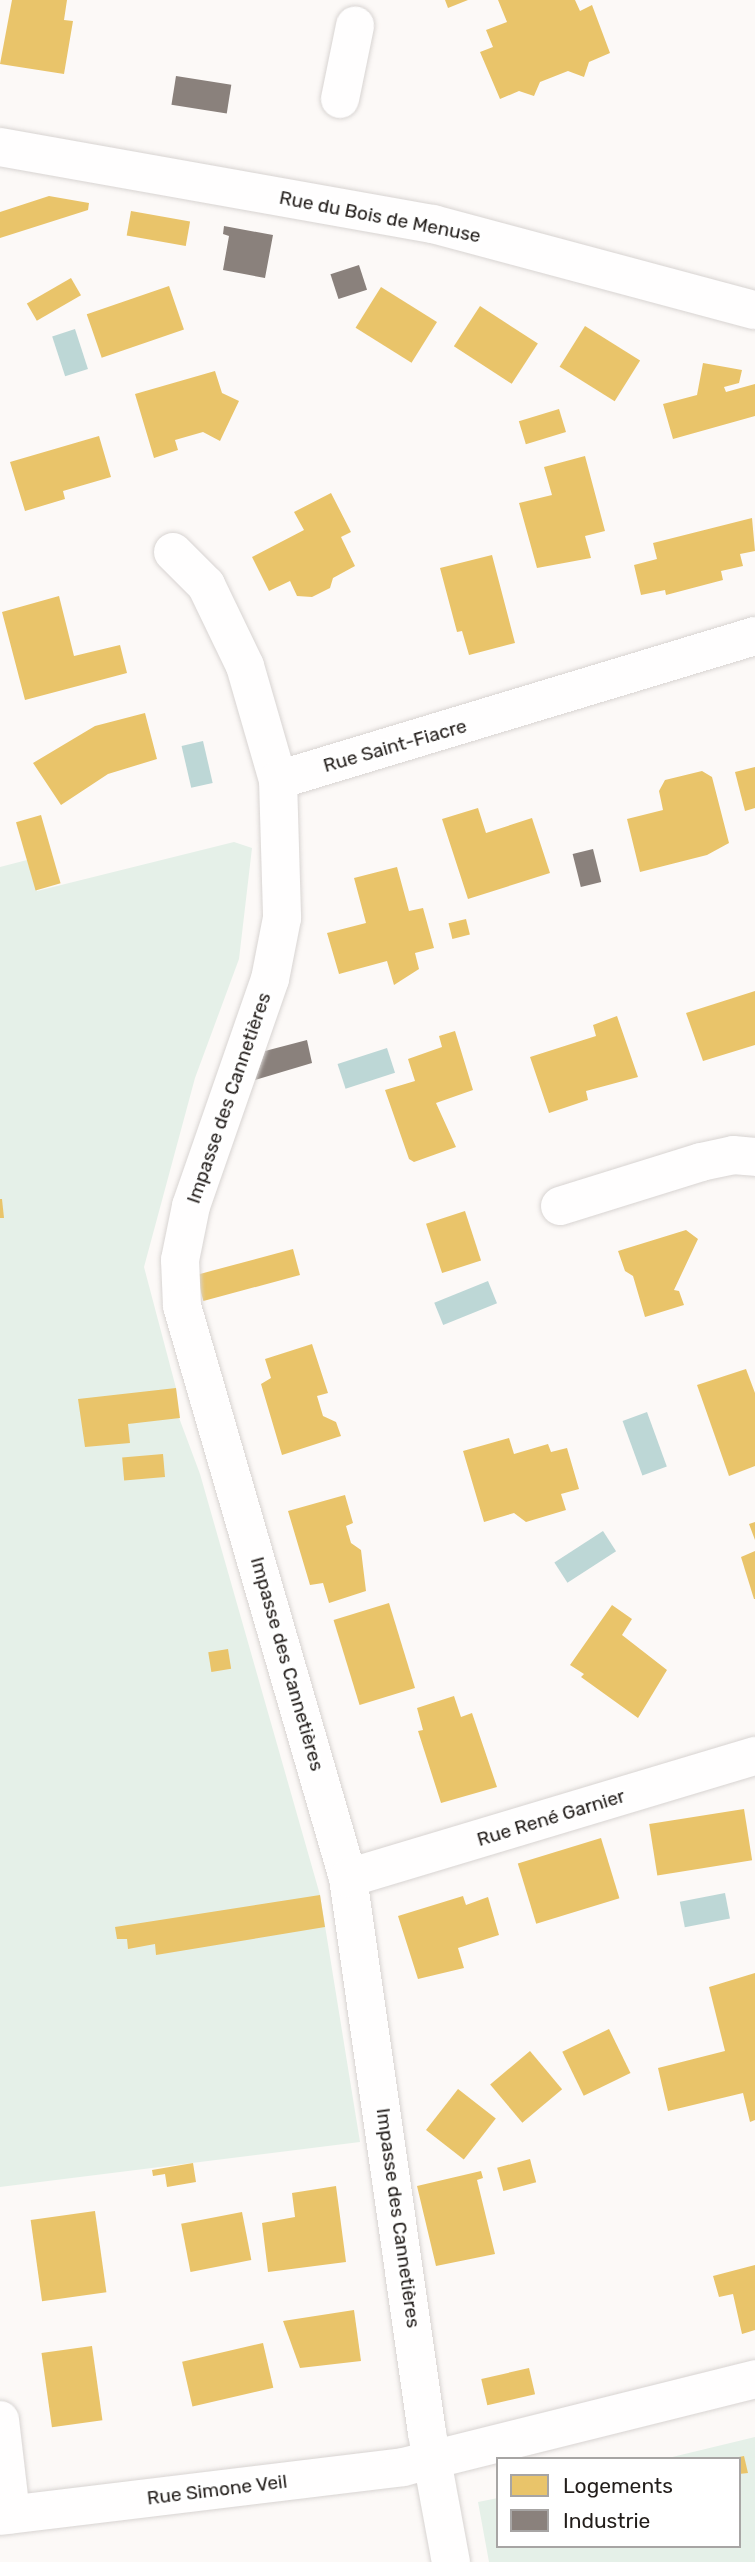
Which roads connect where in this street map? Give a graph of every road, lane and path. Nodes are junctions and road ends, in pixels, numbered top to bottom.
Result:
1 (355, 26) dead end
2 (340, 99) dead end
3 (0, 147) edge
4 (755, 310) edge
5 (173, 552) dead end
6 (755, 636) edge
7 (278, 780) junction
8 (755, 1157) edge
9 (560, 1206) dead end
10 (755, 1756) edge
11 (348, 1878) junction
12 (755, 2379) edge
13 (0, 2420) edge
14 (433, 2461) junction
15 (6, 2515) edge
16 (451, 2562) edge

1 - 2 street
3 - 4 street, Rue du Bois de Menuse
5 - 7 street
6 - 7 street, Rue Saint-Fiacre
7 - 11 street, Impasse des Cannetières
8 - 9 street
10 - 11 street, Rue René Garnier
11 - 14 street, Impasse des Cannetières
12 - 14 street, Rue Simone Veil
13 - 15 street
14 - 15 street, Rue Simone Veil
14 - 16 street, Impasse des Cannetières

